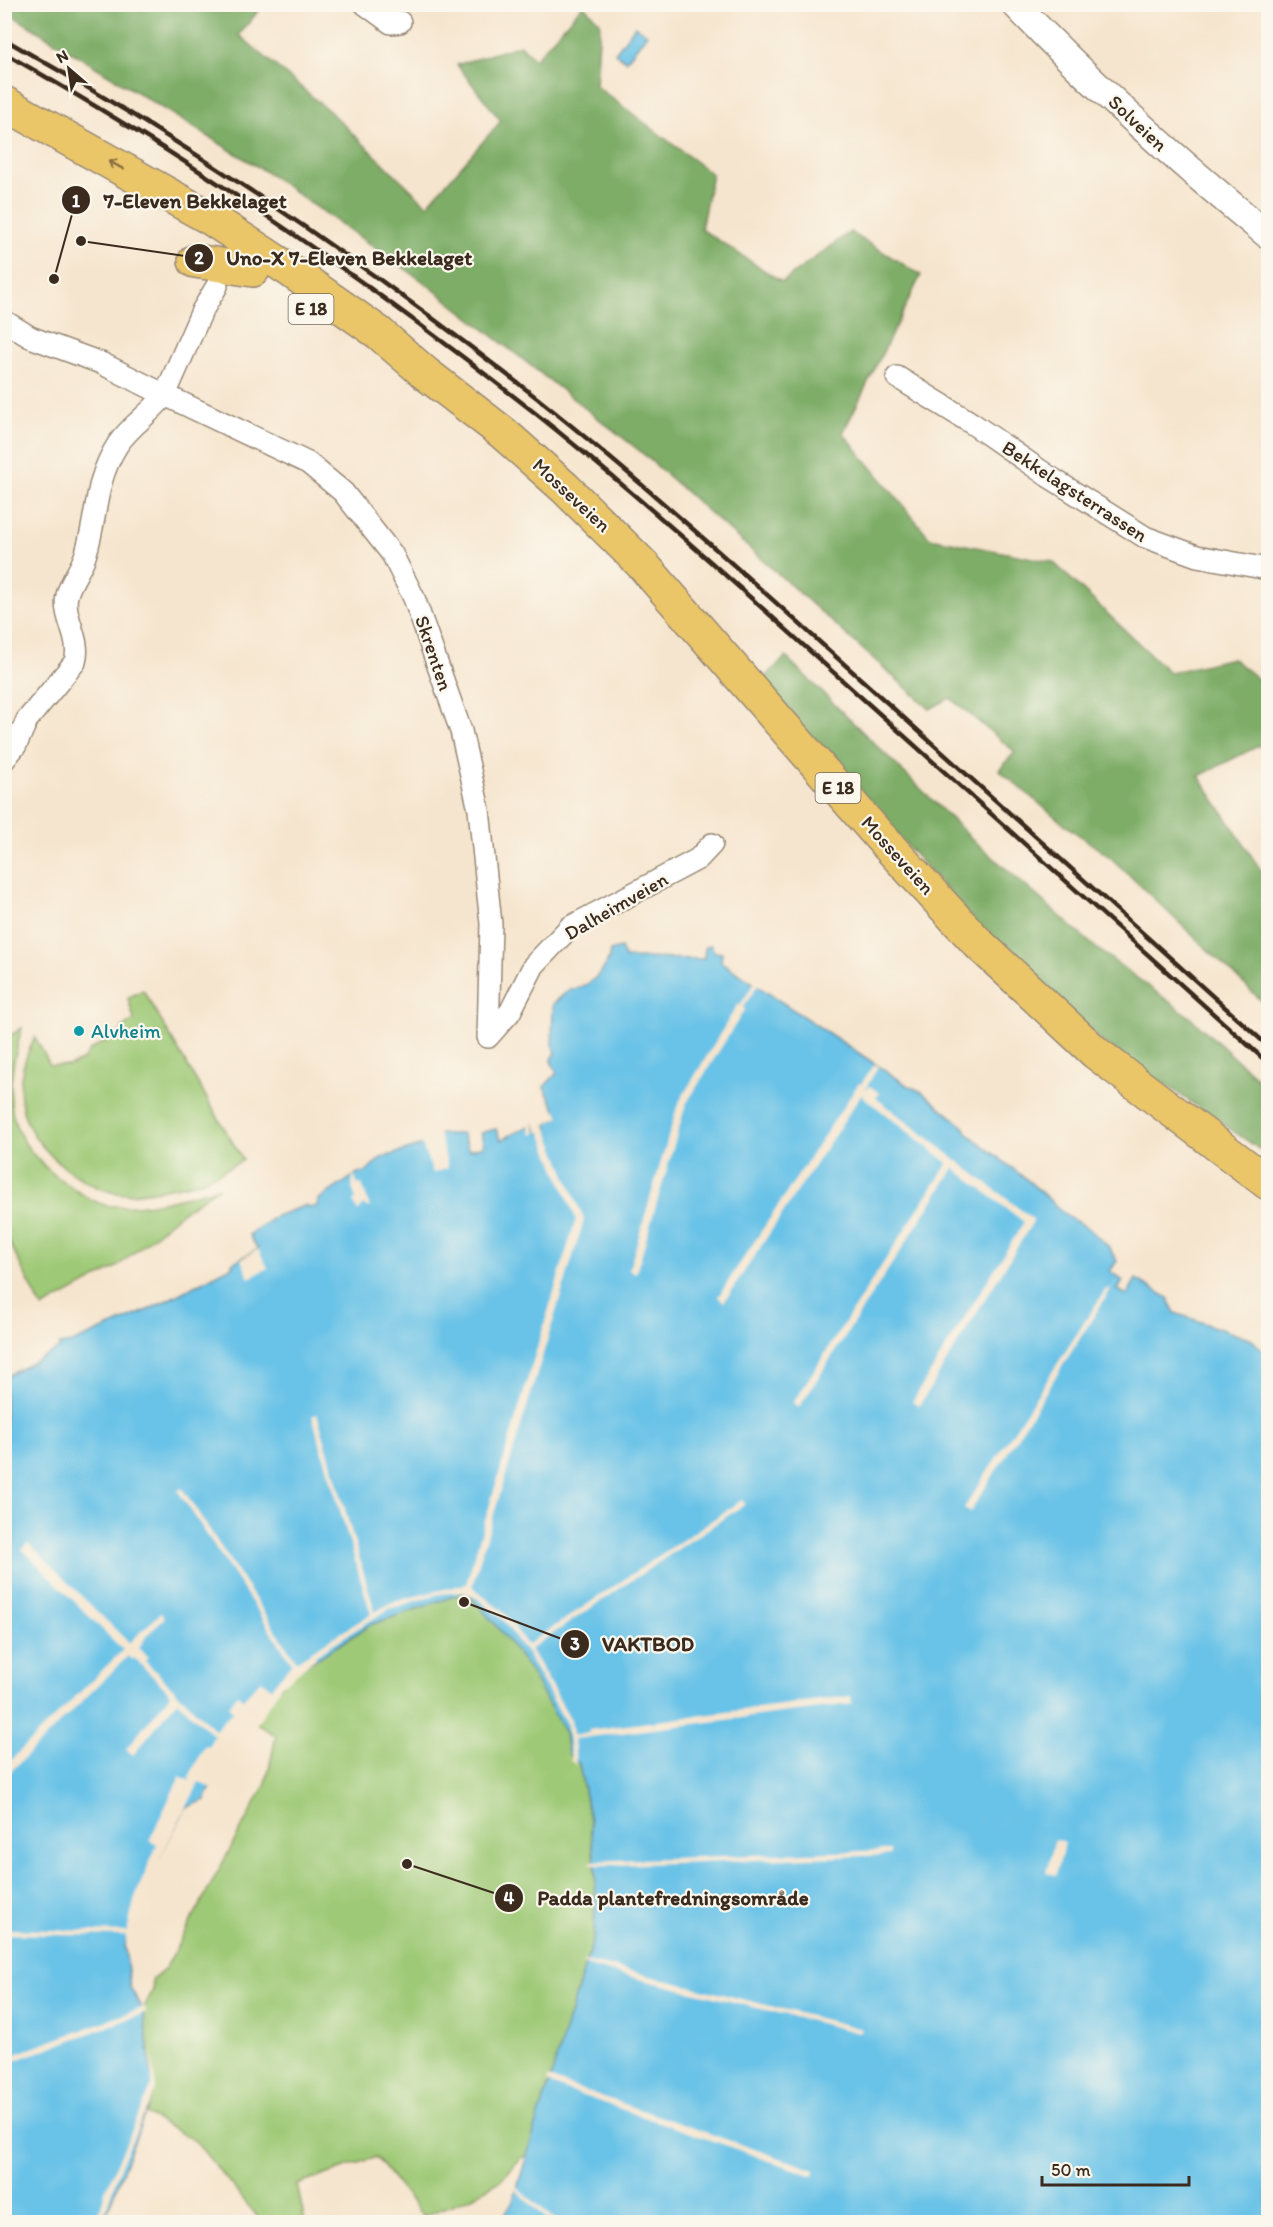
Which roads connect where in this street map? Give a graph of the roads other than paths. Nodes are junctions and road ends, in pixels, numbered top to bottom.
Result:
1 (365, 4) edge
2 (1015, 4) edge
3 (400, 22) dead end
4 (4, 103) edge
5 (4, 129) edge
6 (1269, 235) edge
7 (195, 261) dead end
8 (253, 270) junction
9 (217, 286) dead end
10 (4, 321) edge
11 (425, 373) junction
12 (897, 377) dead end
13 (165, 395) junction
14 (1269, 569) edge
15 (4, 760) edge
16 (712, 844) dead end
17 (488, 1037) joint
18 (1269, 1184) edge

1 - 3 street
2 - 6 street, Solveien
11 -> 4 highway, Mosseveien / E 18
5 - 8 highway, Mosseveien / E 18
7 - 8 highway, E 18
8 - 11 highway, Mosseveien / E 18
9 - 13 street
10 - 13 street, Skrenten
11 - 18 highway, Mosseveien / E 18
12 - 14 street, Bekkelagsterrassen
13 - 15 street
13 - 17 street, Skrenten
16 - 17 street, Dalheimveien

